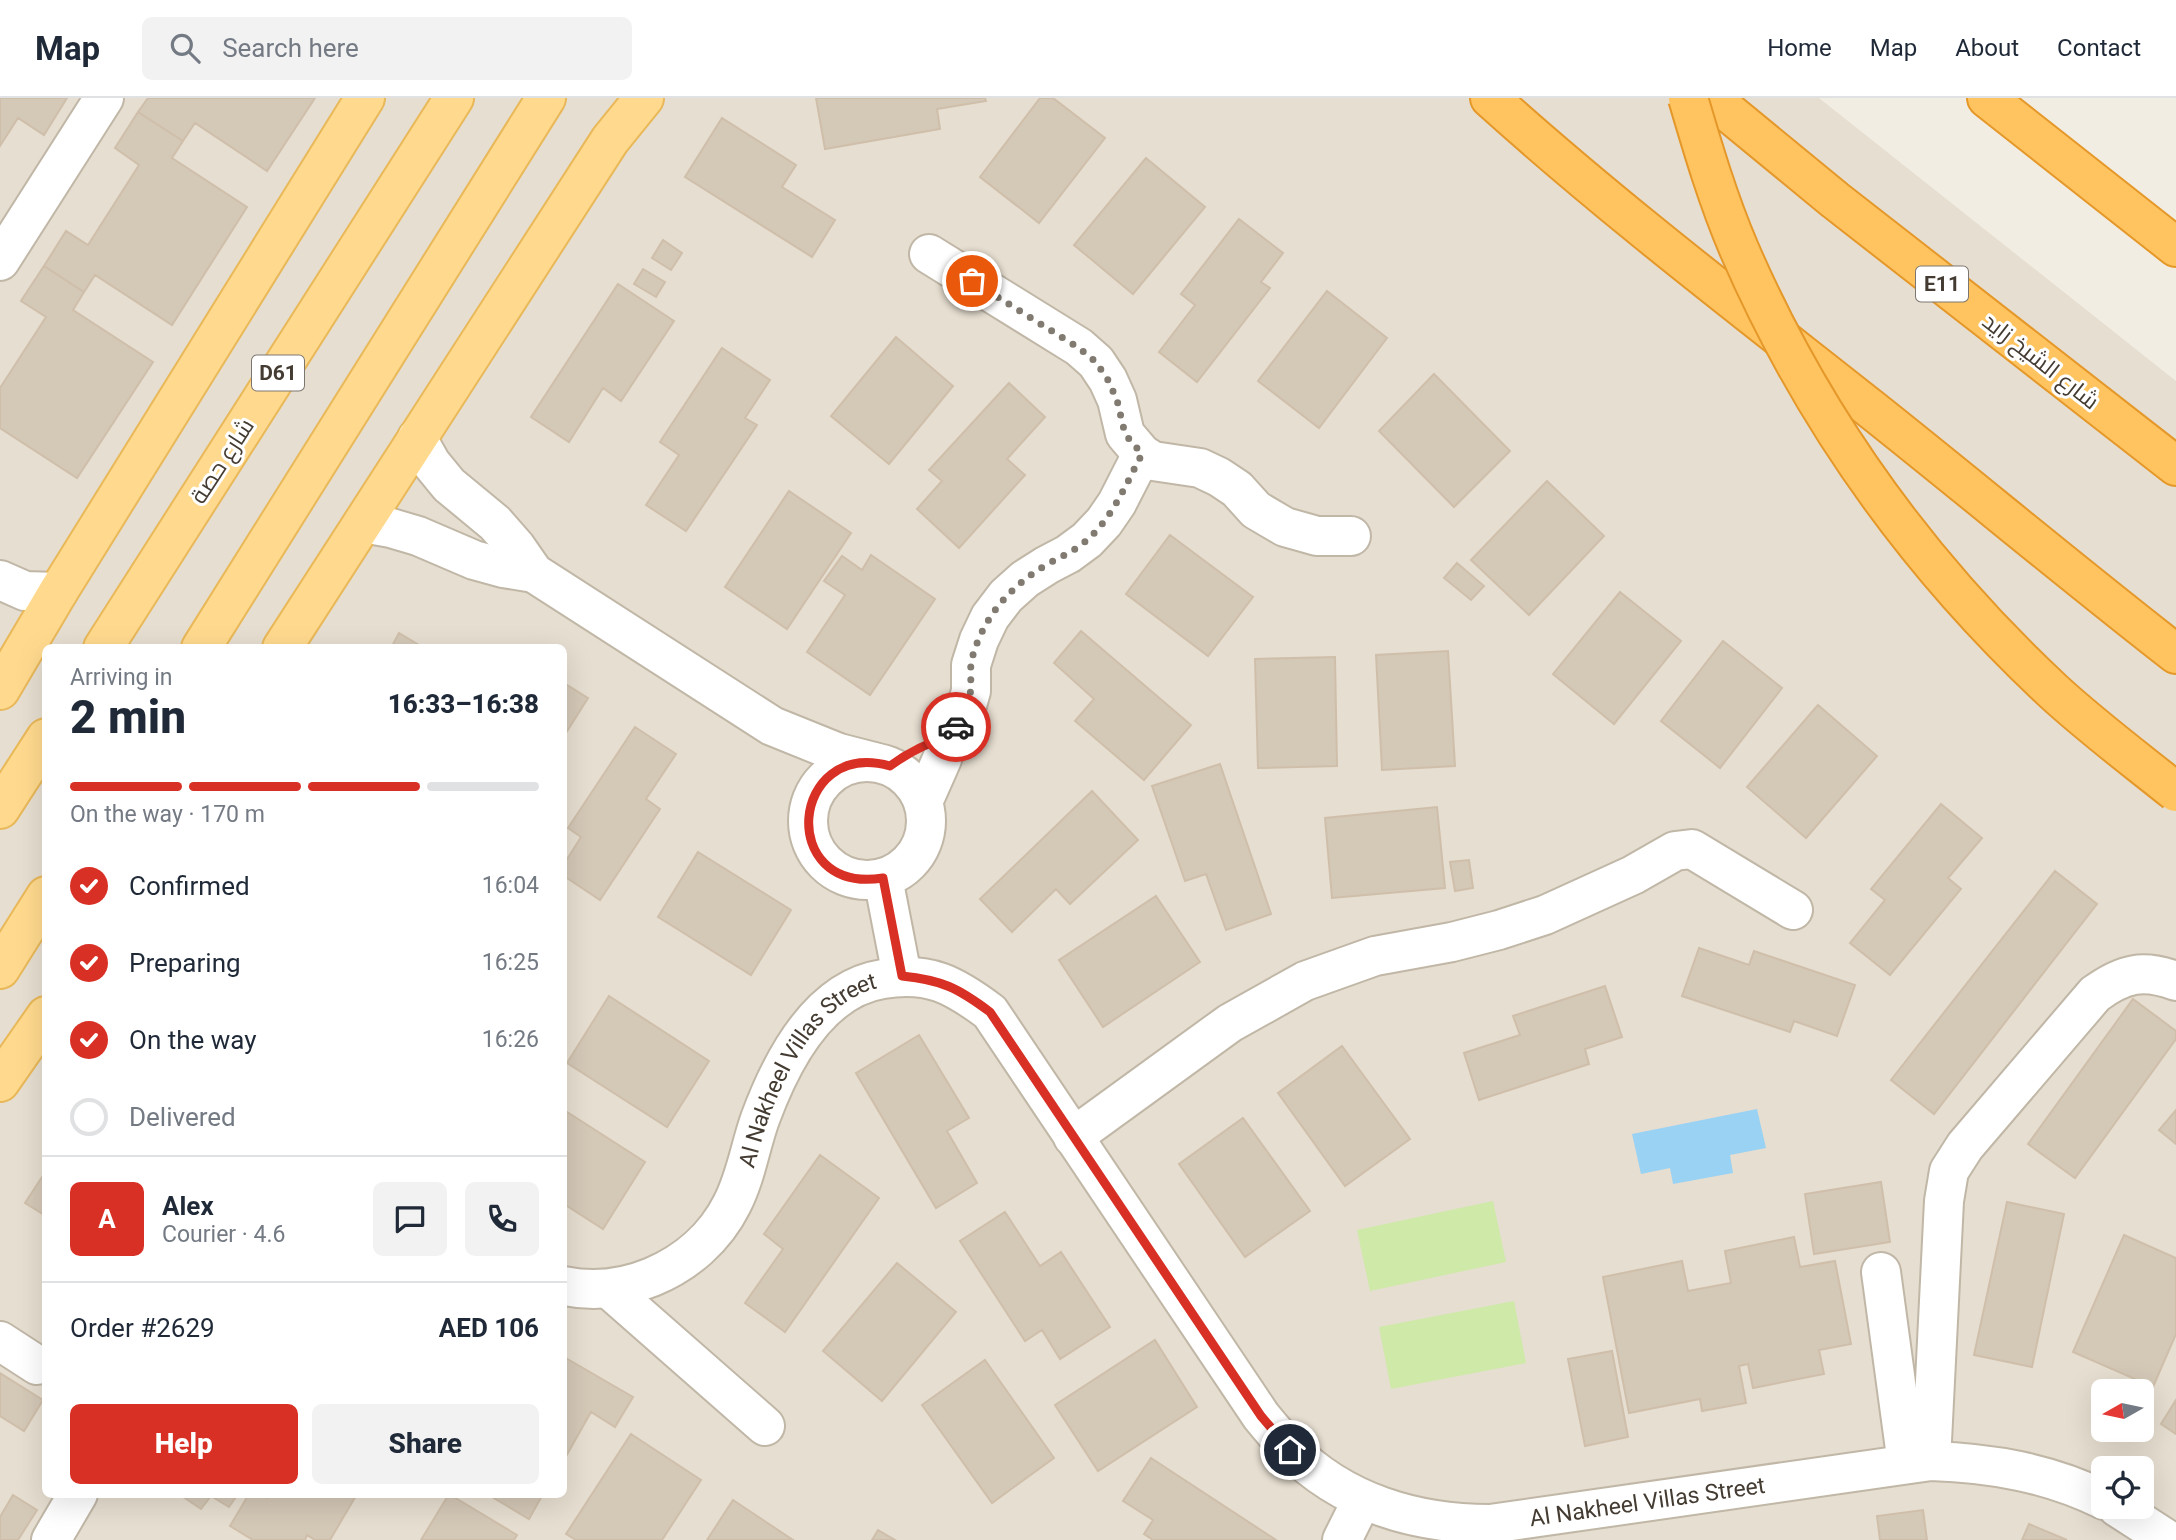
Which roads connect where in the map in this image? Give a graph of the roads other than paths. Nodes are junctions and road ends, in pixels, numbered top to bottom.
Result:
1 (104, 98) edge
2 (365, 98) edge
3 (454, 98) edge
4 (546, 98) edge
5 (644, 98) edge
6 (1466, 98) edge
7 (1490, 98) edge
8 (1688, 98) edge
9 (1711, 98) edge
10 (1987, 98) edge
11 (1551, 153) junction
12 (2176, 247) edge
13 (929, 254) dead end
14 (0, 261) edge
15 (417, 439) junction
16 (1142, 454) junction
17 (2176, 466) edge
18 (363, 523) junction
19 (1351, 536) dead end
20 (534, 573) junction
21 (0, 580) edge
22 (58, 592) junction
23 (106, 644) edge
24 (204, 644) edge
25 (285, 644) edge
26 (2176, 654) edge
27 (0, 690) edge
28 (772, 726) junction
29 (949, 737) junction
30 (42, 744) edge
31 (882, 764) junction
32 (2176, 792) edge
33 (923, 802) junction
34 (0, 809) edge
35 (808, 811) junction
36 (883, 878) junction
37 (42, 902) edge
38 (1793, 910) dead end
39 (0, 969) edge
40 (902, 976) junction
41 (2176, 981) edge
42 (42, 1022) edge
43 (0, 1082) edge
44 (1073, 1137) junction
45 (1881, 1272) dead end
46 (567, 1287) edge
47 (609, 1289) junction
48 (0, 1341) edge
49 (37, 1364) dead end
50 (765, 1426) dead end
51 (1919, 1463) junction
52 (2091, 1495) edge
53 (76, 1498) edge
54 (1362, 1500) junction
55 (2136, 1519) edge
56 (51, 1540) edge
57 (1342, 1540) edge
58 (2168, 1540) edge

1 - 14 street
2 - 22 main road
3 - 23 main road, شارع حصة / D61
4 - 24 main road
5 - 15 main road
6 - 11 highway
7 - 11 highway
8 - 32 highway, bridge
9 - 17 highway, شارع الشيخ زايد / E11
10 - 12 highway
11 - 26 highway
13 - 16 street
15 - 18 main road
15 - 20 street
16 - 19 street
16 - 29 street
18 - 20 street
18 - 25 main road
20 - 28 street
21 - 22 street
22 - 27 main road
28 - 31 street
28 - 35 street
29 - 31 street
29 - 33 street
30 - 34 main road
31 - 33 street
31 - 35 street
33 - 36 street
35 - 36 street
36 - 40 street
37 - 39 main road
38 - 44 street
40 - 44 street, Al Nakheel Villas Street
40 - 47 street, Al Nakheel Villas Street
41 - 51 street
42 - 43 main road
44 - 54 street, Al Nakheel Villas Street
45 - 51 street
46 - 47 street, Al Nakheel Villas Street
47 - 50 street
48 - 49 street
51 - 52 street, Al Nakheel Villas Street
51 - 54 street, Al Nakheel Villas Street
53 - 56 street
54 - 57 street
55 - 58 street

